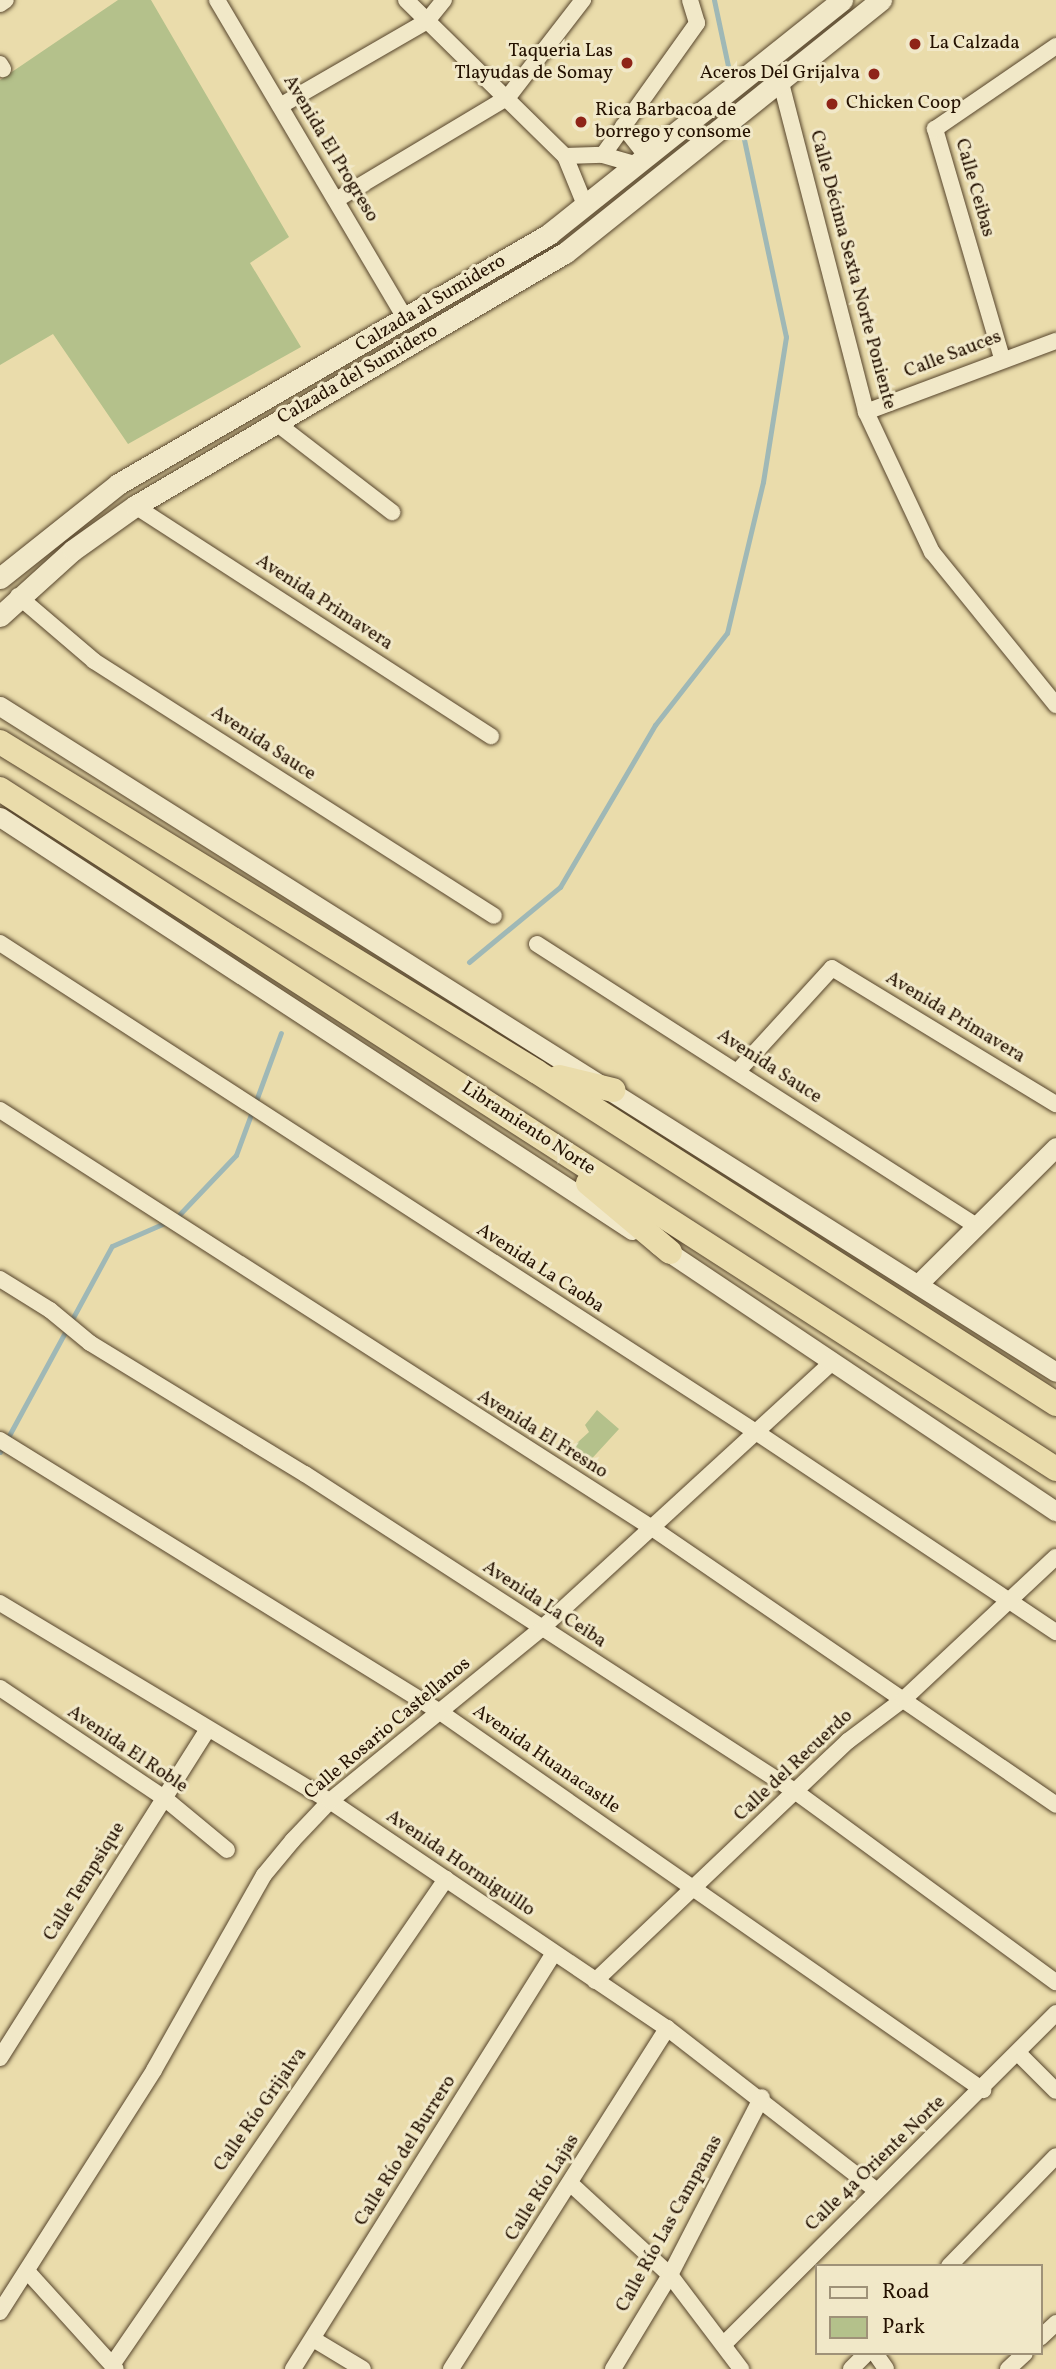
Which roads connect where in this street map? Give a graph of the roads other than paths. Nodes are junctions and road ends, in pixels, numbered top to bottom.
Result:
1 (6, 0) edge
2 (217, 0) edge
3 (406, 0) edge
4 (444, 0) edge
5 (583, 0) edge
6 (690, 0) edge
7 (842, 0) edge
8 (881, 0) edge
9 (0, 4) edge
10 (427, 21) junction
11 (1056, 46) edge
12 (778, 85) junction
13 (508, 97) junction
14 (280, 106) junction
15 (623, 126) junction
16 (603, 155) junction
17 (565, 156) junction
18 (643, 162) junction
19 (336, 200) junction
20 (585, 205) junction
21 (524, 249) junction
22 (537, 270) junction
23 (406, 320) junction
24 (1056, 341) edge
25 (1002, 358) junction
26 (866, 412) junction
27 (275, 422) junction
28 (135, 506) junction
29 (391, 512) dead end
30 (0, 578) edge
31 (18, 596) junction
32 (0, 616) edge
33 (1056, 705) edge
34 (0, 706) edge
35 (33, 726) junction
36 (0, 732) edge
37 (491, 736) dead end
38 (0, 742) edge
39 (0, 789) edge
40 (0, 817) edge
41 (494, 916) dead end
42 (0, 943) edge
43 (537, 944) dead end
44 (738, 1071) junction
45 (537, 1072) junction
46 (613, 1090) junction
47 (1056, 1104) edge
48 (0, 1110) edge
49 (516, 1121) junction
50 (1056, 1147) edge
51 (978, 1227) junction
52 (670, 1252) junction
53 (0, 1279) edge
54 (919, 1283) junction
55 (831, 1363) junction
56 (1056, 1372) edge
57 (1056, 1404) edge
58 (756, 1432) junction
59 (0, 1440) edge
60 (1056, 1469) edge
61 (1056, 1511) edge
62 (652, 1528) junction
63 (1056, 1557) edge
64 (1009, 1601) junction
65 (0, 1603) edge
66 (541, 1629) junction
67 (1056, 1632) edge
68 (0, 1688) edge
69 (904, 1699) junction
70 (440, 1712) junction
71 (207, 1730) junction
72 (796, 1792) junction
73 (163, 1797) junction
74 (330, 1801) junction
75 (1056, 1805) edge
76 (227, 1850) dead end
77 (446, 1879) junction
78 (694, 1887) junction
79 (554, 1953) junction
80 (595, 1981) junction
81 (1056, 1982) edge
82 (1056, 2013) edge
83 (667, 2028) junction
84 (1019, 2054) junction
85 (0, 2059) edge
86 (983, 2090) junction
87 (1056, 2091) edge
88 (762, 2097) junction
89 (1056, 2156) edge
90 (571, 2184) junction
91 (876, 2190) junction
92 (951, 2264) edge
93 (27, 2271) junction
94 (670, 2275) junction
95 (0, 2312) edge
96 (1056, 2323) edge
97 (1042, 2336) edge
98 (313, 2339) junction
99 (724, 2344) junction
100 (865, 2355) edge
101 (1023, 2355) edge
102 (114, 2367) edge
103 (293, 2369) edge
104 (363, 2369) edge
105 (451, 2369) edge
106 (613, 2369) edge
107 (741, 2369) edge
108 (851, 2369) edge
109 (1009, 2369) edge

1 - 9 street
2 - 14 street, Avenida El Progreso
3 - 10 street
4 - 10 street
5 - 13 street
6 - 15 street
7 - 18 main road, Calzada al Sumidero
8 - 12 main road
10 - 13 street
10 - 14 street
11 - 25 street, Calle Ceibas
12 - 22 main road, Calzada del Sumidero
12 - 26 street, Calle Décima Sexta Norte Poniente
13 - 17 street
13 - 19 street
14 - 19 street, Avenida El Progreso
15 - 16 street
15 - 18 street
16 - 17 street
16 - 18 street
17 - 20 street
18 - 20 main road, Calzada al Sumidero
19 - 23 street, Avenida El Progreso
20 - 21 main road, Calzada al Sumidero
21 - 22 main road
21 - 23 main road, Calzada al Sumidero
22 - 27 main road, Calzada del Sumidero
23 - 30 main road, Calzada al Sumidero
24 - 25 street, Calle Sauces
25 - 26 street, Calle Sauces
26 - 33 street, Calle Décima Sexta Norte Poniente
27 - 28 main road, Calzada del Sumidero
27 - 29 street
28 - 31 main road, Calzada del Sumidero
28 - 37 street, Avenida Primavera
31 - 32 main road, Calzada del Sumidero
31 - 41 street, Avenida Sauce
34 - 35 street
35 - 36 street
35 - 46 street
38 - 45 highway
39 - 49 highway, Libramiento Norte
40 - 52 street
42 - 58 street, Avenida La Caoba
43 - 44 street, Avenida Sauce
44 - 47 street, Avenida Primavera
44 - 51 street, Avenida Sauce
45 - 46 highway
45 - 57 highway
46 - 54 street
48 - 62 street, Avenida El Fresno
49 - 52 highway
49 - 60 highway, Libramiento Norte
50 - 51 street
51 - 54 street
52 - 55 street
53 - 66 street, Avenida La Ceiba
54 - 56 street
55 - 58 street, Calle Rosario Castellanos
55 - 61 street
58 - 62 street, Calle Rosario Castellanos
58 - 64 street, Avenida La Caoba
59 - 70 street, Avenida Huanacastle
62 - 66 street, Calle Rosario Castellanos
62 - 69 street, Avenida El Fresno
63 - 64 street, Calle del Recuerdo
64 - 67 street, Avenida La Caoba
64 - 69 street, Calle del Recuerdo
65 - 71 street, Avenida Hormiguillo
66 - 70 street, Calle Rosario Castellanos
66 - 72 street, Avenida La Ceiba
68 - 73 street, Avenida El Roble
69 - 72 street, Calle del Recuerdo
69 - 75 street, Avenida El Fresno
70 - 74 street, Calle Rosario Castellanos
70 - 78 street, Avenida Huanacastle
71 - 73 street, Calle Tempsique
71 - 74 street, Avenida Hormiguillo
72 - 78 street, Calle del Recuerdo
72 - 81 street, Avenida La Ceiba
73 - 76 street, Avenida El Roble
73 - 85 street, Calle Tempsique
74 - 77 street, Avenida Hormiguillo
74 - 93 street, Calle Rosario Castellanos
77 - 79 street, Avenida Hormiguillo
77 - 102 street, Calle Río Grijalva
78 - 80 street, Calle del Recuerdo
78 - 86 street, Avenida Huanacastle
79 - 80 street, Avenida Hormiguillo
79 - 98 street, Calle Río del Burrero
80 - 83 street, Avenida Hormiguillo
82 - 84 street, Calle 4a Oriente Norte
83 - 88 street, Avenida Hormiguillo
83 - 90 street, Calle Río Lajas
84 - 86 street, Calle 4a Oriente Norte
84 - 87 street
86 - 91 street, Calle 4a Oriente Norte
88 - 91 street, Avenida Hormiguillo
88 - 94 street, Calle Río Las Campanas
89 - 92 street
90 - 94 street
90 - 105 street, Calle Río Lajas
91 - 99 street, Calle 4a Oriente Norte
93 - 95 street, Calle Rosario Castellanos
93 - 102 street
94 - 99 street
94 - 106 street, Calle Río Las Campanas
96 - 97 street
98 - 103 street, Calle Río del Burrero
98 - 104 street
99 - 107 street
100 - 108 street
101 - 109 street

